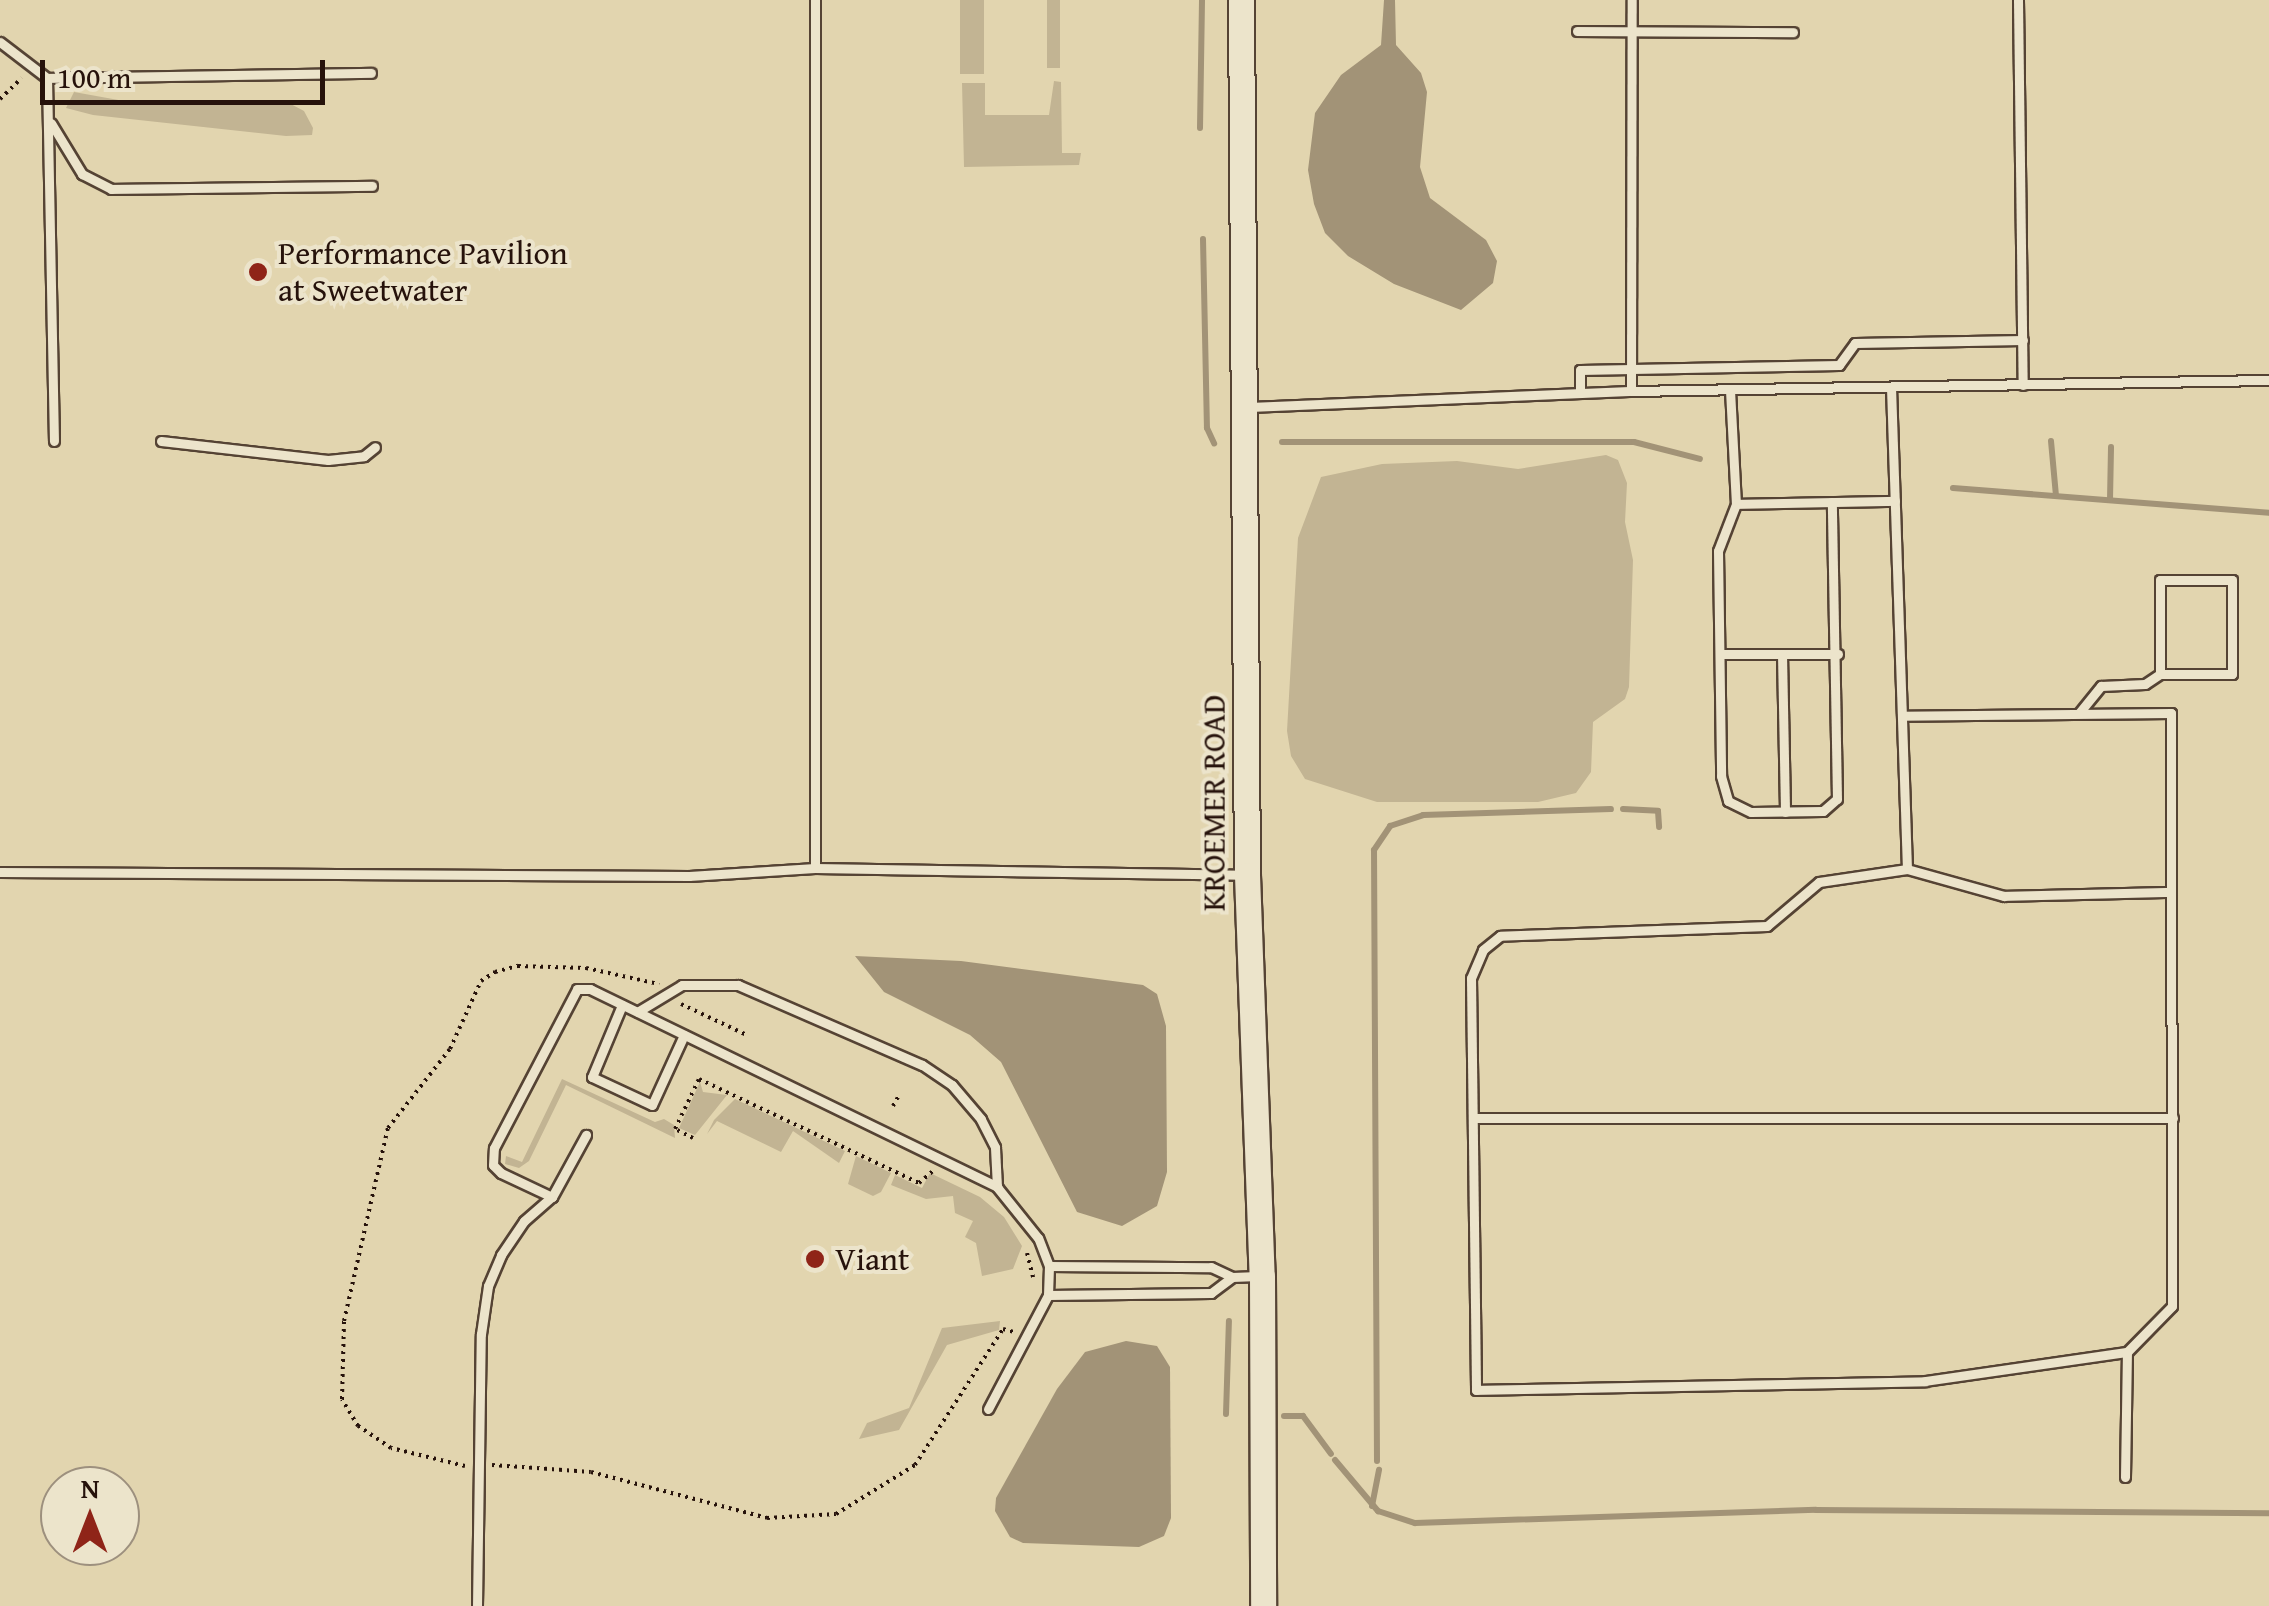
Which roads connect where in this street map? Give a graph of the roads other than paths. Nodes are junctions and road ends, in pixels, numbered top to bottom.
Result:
1 (815, 0) edge
2 (1241, 0) edge
3 (1632, 0) edge
4 (2018, 0) edge
5 (1577, 31) dead end
6 (1632, 32) junction
7 (1793, 32) dead end
8 (0, 42) edge
9 (371, 73) dead end
10 (47, 78) junction
11 (48, 116) junction
12 (372, 186) dead end
13 (2022, 340) junction
14 (1799, 367) junction
15 (1747, 368) junction
16 (1631, 369) junction
17 (1691, 369) junction
18 (2269, 380) edge
19 (2023, 384) junction
20 (1891, 387) junction
21 (1799, 388) junction
22 (1747, 389) junction
23 (1691, 390) junction
24 (1730, 390) junction
25 (1631, 392) junction
26 (1580, 394) junction
27 (1246, 407) junction
28 (54, 441) dead end
29 (162, 441) dead end
30 (375, 446) dead end
31 (1895, 501) junction
32 (1832, 502) junction
33 (1736, 504) junction
34 (1720, 654) junction
35 (1782, 654) junction
36 (1838, 654) junction
37 (2160, 674) junction
38 (2079, 713) junction
39 (1902, 716) junction
40 (1785, 812) junction
41 (815, 868) junction
42 (1907, 869) junction
43 (0, 872) edge
44 (1247, 875) junction
45 (2171, 892) junction
46 (622, 1005) junction
47 (637, 1012) junction
48 (684, 1035) junction
49 (1473, 1118) junction
50 (2174, 1118) junction
51 (586, 1134) dead end
52 (997, 1187) junction
53 (552, 1197) junction
54 (1049, 1266) junction
55 (1262, 1276) junction
56 (1232, 1277) junction
57 (1048, 1295) junction
58 (2127, 1352) junction
59 (988, 1409) dead end
60 (2125, 1477) dead end
61 (477, 1606) edge
62 (1263, 1606) edge

1 - 41 lane
2 - 27 street, KROEMER ROAD
3 - 6 lane
4 - 13 lane
5 - 6 lane
6 - 7 lane
6 - 16 lane
8 - 10 lane
9 - 10 lane
10 - 11 lane
11 - 12 lane
11 - 28 lane
13 - 14 lane
13 - 19 lane
14 - 15 lane
14 - 21 lane
15 - 17 lane
15 - 22 lane
16 - 17 lane
16 - 25 lane
16 - 26 lane
17 - 23 lane
18 - 19 lane
19 - 20 lane
20 - 21 lane
20 - 31 lane
21 - 22 lane
22 - 24 lane
23 - 24 lane
23 - 25 lane
24 - 33 lane
25 - 26 lane
26 - 27 lane
27 - 44 street, KROEMER ROAD
29 - 30 lane
31 - 32 lane
31 - 39 lane
32 - 33 lane
32 - 36 lane
33 - 34 lane
34 - 35 lane
34 - 40 lane
35 - 36 lane
35 - 40 lane
36 - 40 lane
37 - 37 lane
37 - 38 lane
38 - 39 lane
38 - 45 lane
39 - 42 lane
41 - 43 lane
41 - 44 lane
42 - 45 lane
42 - 49 lane
44 - 55 street, KROEMER ROAD
45 - 50 lane
46 - 47 lane
46 - 48 lane
46 - 53 lane
47 - 48 lane
47 - 52 lane
48 - 52 lane
49 - 50 lane
49 - 58 lane
50 - 58 lane
51 - 53 lane
52 - 54 lane
53 - 61 lane
54 - 56 lane
54 - 57 lane
55 - 56 lane
55 - 62 street, KROEMER ROAD
56 - 57 lane
57 - 59 lane
58 - 60 lane

